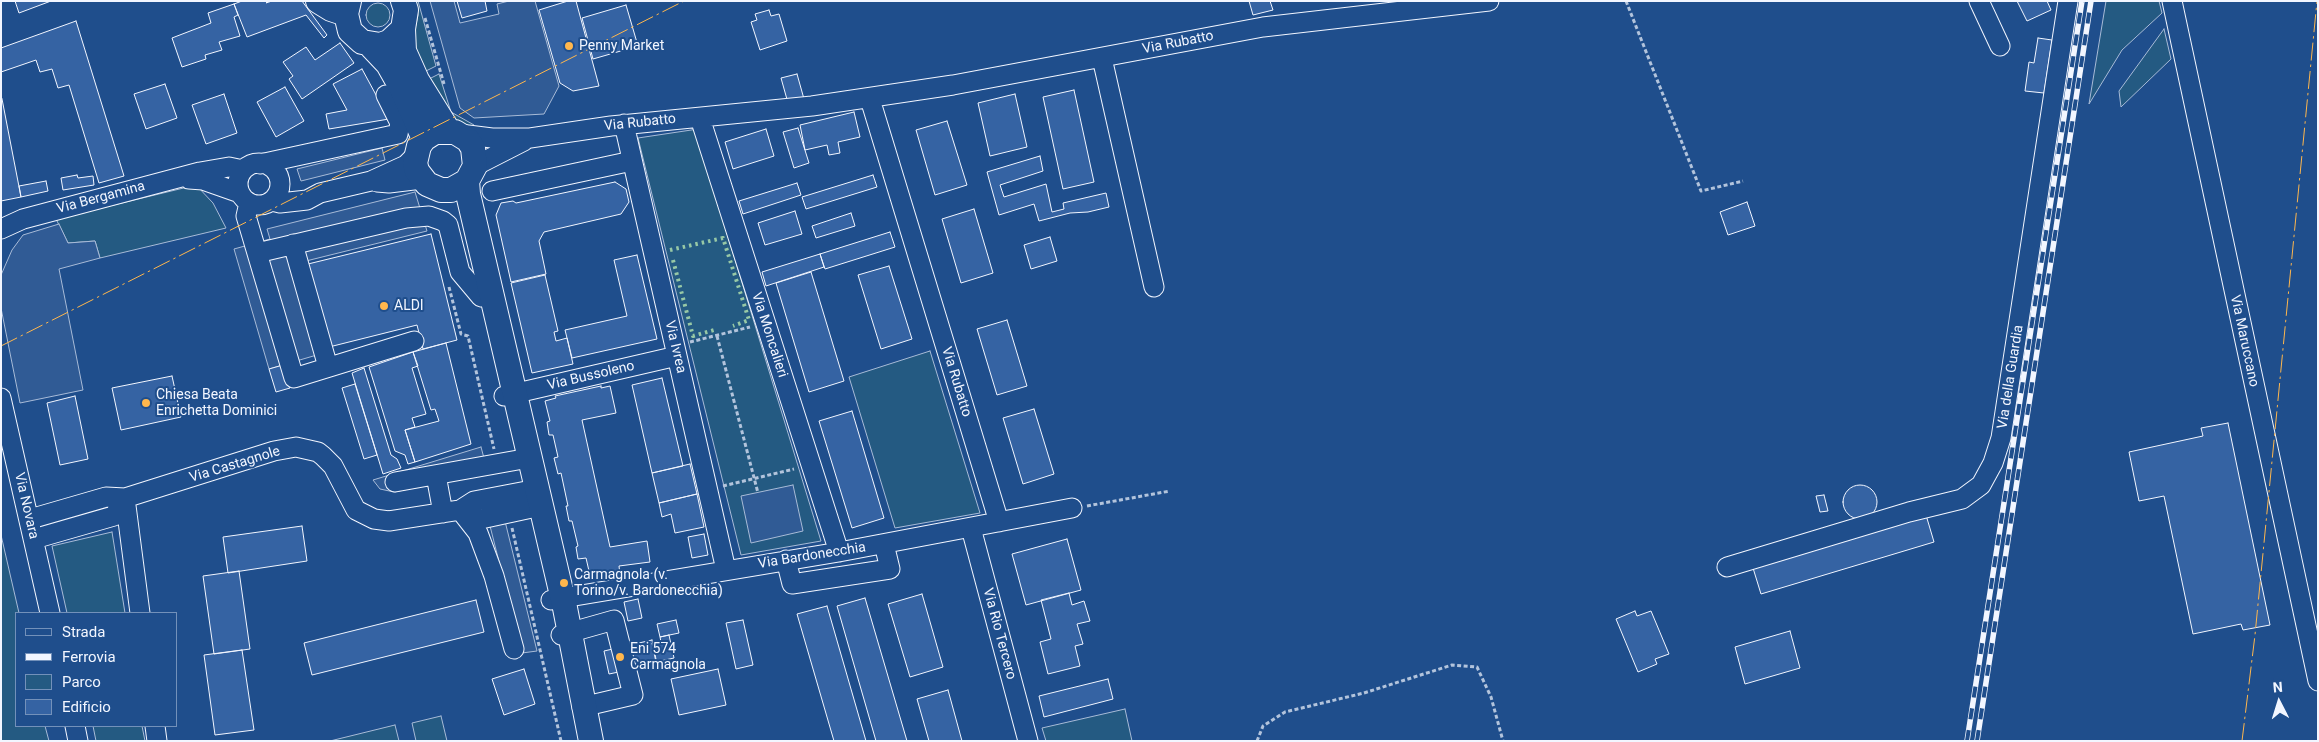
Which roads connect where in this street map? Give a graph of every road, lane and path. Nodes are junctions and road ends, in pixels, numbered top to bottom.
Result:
1 (318, 1) edge
2 (403, 1) edge
3 (1489, 1) edge
4 (1626, 1) edge
5 (1979, 1) edge
6 (2068, 1) edge
7 (2172, 1) edge
8 (348, 8) edge
9 (424, 14) dead end
10 (403, 29) junction
11 (370, 45) junction
12 (2000, 46) dead end
13 (1102, 58) junction
14 (445, 86) dead end
15 (386, 95) dead end
16 (870, 99) junction
17 (700, 118) junction
18 (624, 124) junction
19 (454, 132) junction
20 (530, 138) junction
21 (420, 147) junction
22 (307, 154) junction
23 (632, 161) junction
24 (251, 167) junction
25 (471, 174) junction
26 (180, 178) junction
27 (279, 178) junction
28 (371, 181) junction
29 (1743, 182) dead end
30 (431, 184) junction
31 (492, 191) dead end
32 (320, 193) junction
33 (244, 198) junction
34 (272, 201) junction
35 (22, 219) junction
36 (1, 229) edge
37 (1, 243) edge
38 (293, 244) junction
39 (257, 253) junction
40 (448, 280) dead end
41 (1154, 287) dead end
42 (481, 297) junction
43 (765, 324) junction
44 (717, 336) junction
45 (414, 340) dead end
46 (676, 351) junction
47 (328, 367) junction
48 (509, 395) junction
49 (1, 398) edge
50 (515, 461) junction
51 (811, 465) junction
52 (436, 475) junction
53 (754, 478) junction
54 (396, 482) dead end
55 (707, 489) junction
56 (1170, 491) dead end
57 (758, 493) dead end
58 (126, 498) junction
59 (528, 501) junction
60 (1072, 508) joint
61 (451, 511) junction
62 (30, 519) junction
63 (999, 522) junction
64 (971, 528) junction
65 (34, 540) junction
66 (884, 544) junction
67 (839, 552) junction
68 (786, 560) junction
69 (1727, 567) dead end
70 (726, 570) junction
71 (557, 599) junction
72 (50, 612) edge
73 (140, 612) edge
74 (565, 634) junction
75 (514, 648) dead end
76 (2318, 681) edge
77 (586, 720) edge
78 (75, 727) edge
79 (155, 727) edge
80 (78, 741) edge
81 (157, 741) edge
82 (562, 741) edge
83 (1028, 741) edge
84 (1258, 741) edge
85 (1503, 741) edge

1 - 8 main road
2 - 10 main road
3 - 13 street, Via Rubatto
4 - 29 path
5 - 12 street
6 - 69 street, Via della Guardia
7 - 76 street, Via Maruccano
8 - 11 main road
9 - 14 path
10 - 11 main road
10 - 19 main road
11 - 21 main road
13 - 16 street, Via Rubatto
13 - 41 street
15 - 22 street, Via Bergamina
16 - 17 street, Via Rubatto
16 - 63 street, Via Rubatto
17 - 18 street, Via Rubatto
17 - 43 street, Via Moncalieri
18 - 20 street, Via Rubatto
18 - 23 street, Via Ivrea
19 - 20 street
19 - 21 main road
19 - 25 main road
20 - 25 street
21 - 28 street
21 - 30 main road
22 - 24 street, Via Bergamina
22 - 27 street
23 - 31 street
23 - 46 street, Via Ivrea
24 - 26 street, Via Bergamina
24 - 27 street
24 - 33 street
25 - 30 main road
25 - 48 main road
26 - 33 street, Via Bergamina
26 - 35 street, Via Bergamina
27 - 32 street
27 - 34 street
28 - 30 street
28 - 32 street
30 - 42 main road
32 - 34 street
33 - 34 street
33 - 39 street
35 - 36 street, Via Bergamina
35 - 37 street
38 - 39 street
38 - 42 street
38 - 47 street
39 - 47 street
40 - 50 path
42 - 48 main road
43 - 44 path
43 - 51 street, Via Moncalieri
44 - 46 path
44 - 53 path
45 - 47 street
46 - 48 street, Via Bussoleno
46 - 55 street, Via Ivrea
48 - 50 main road
49 - 62 street, Via Novara
50 - 52 street
50 - 59 main road
51 - 53 path
51 - 67 street, Via Moncalieri
52 - 54 street
52 - 61 street
53 - 55 path
53 - 57 path
55 - 70 street, Via Ivrea
56 - 60 path
58 - 61 street, Via Castagnole
58 - 62 street, Via Castagnole
58 - 65 street
58 - 73 street
59 - 61 street, Via Castagnole
59 - 61 street, Via Castagnole
59 - 71 main road
59 - 82 path
60 - 63 street, Via Bardonecchia
61 - 75 street
62 - 65 street, Via Novara
63 - 64 street, Via Bardonecchia
64 - 66 street, Via Bardonecchia
64 - 83 street, Via Rio Tercero
65 - 72 street, Via Novara
66 - 67 street, Via Bardonecchia
66 - 68 street
67 - 68 street, Via Bardonecchia
68 - 70 street, Via Bardonecchia
70 - 71 street, Via Bardonecchia
71 - 74 main road
74 - 77 main road
74 - 77 street
78 - 80 street
79 - 81 street
84 - 85 path

